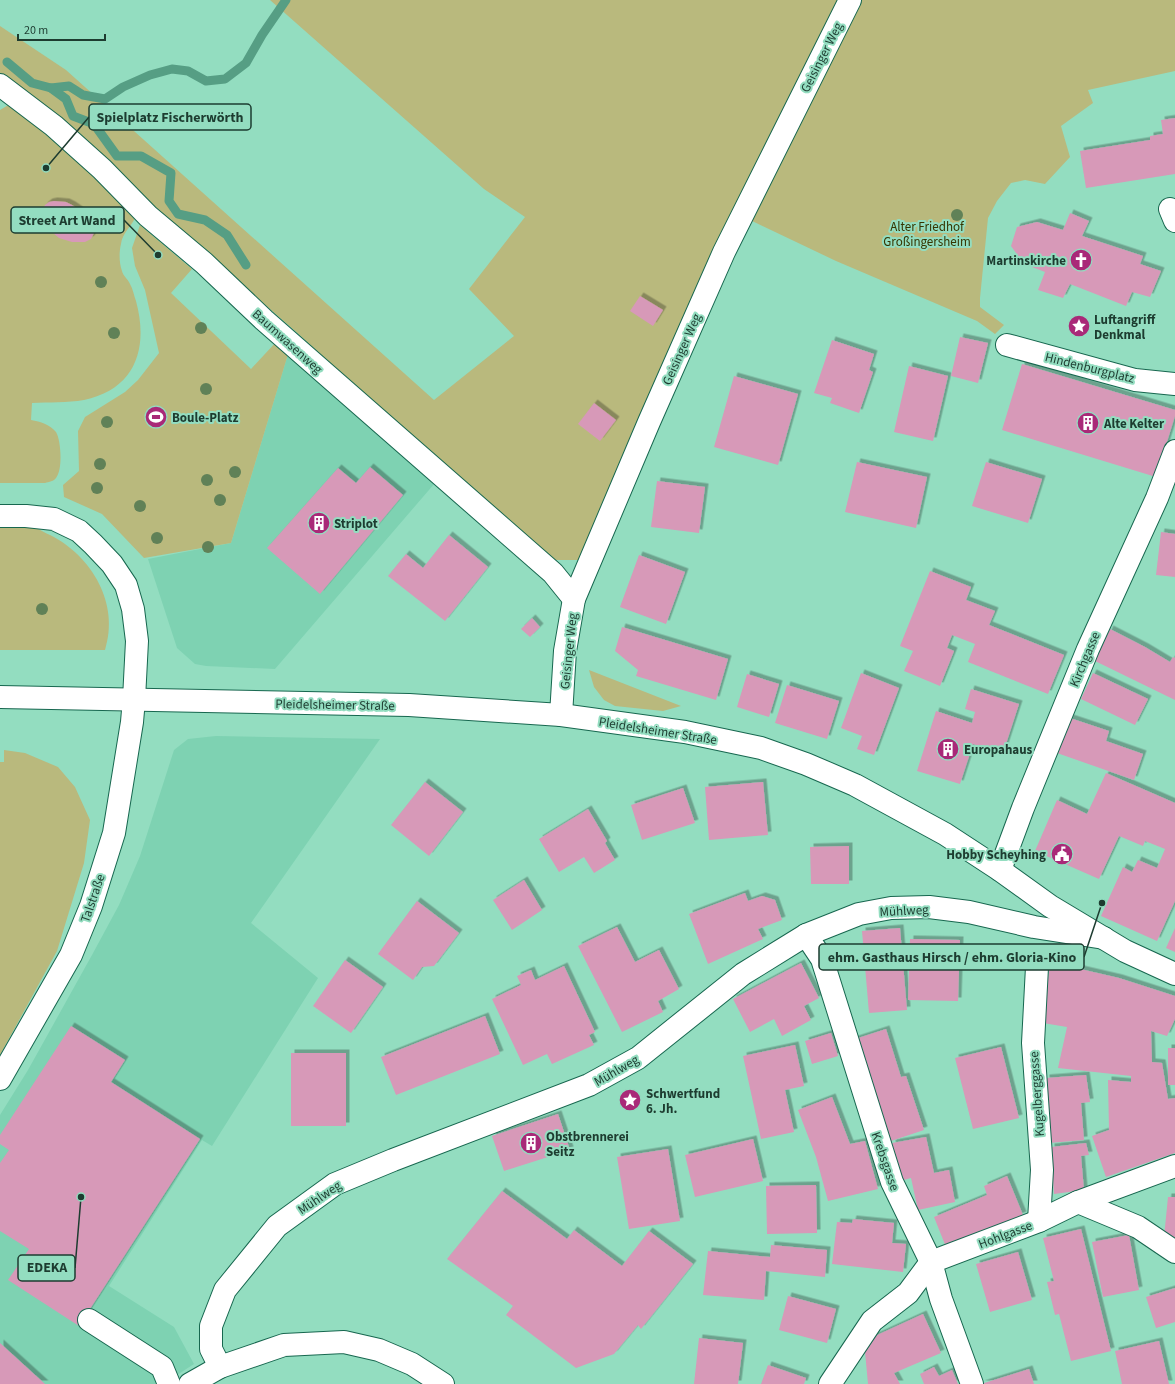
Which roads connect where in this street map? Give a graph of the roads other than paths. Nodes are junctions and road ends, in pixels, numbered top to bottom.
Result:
1 (850, 0) edge
2 (0, 85) edge
3 (1007, 345) dead end
4 (1175, 384) edge
5 (1175, 451) edge
6 (0, 516) edge
7 (574, 599) junction
8 (0, 697) edge
9 (134, 699) junction
10 (562, 715) junction
11 (1000, 870) junction
12 (806, 935) junction
13 (1104, 938) junction
14 (1037, 967) dead end
15 (1175, 974) edge
16 (0, 1079) edge
17 (1175, 1166) edge
18 (1078, 1202) junction
19 (1039, 1221) junction
20 (1175, 1252) edge
21 (931, 1262) junction
22 (89, 1320) dead end
23 (220, 1367) junction
24 (169, 1384) edge
25 (190, 1384) edge
26 (443, 1384) edge
27 (830, 1384) edge
28 (972, 1384) edge

1 - 7 street, Geisinger Weg
2 - 7 street, Baumwasenweg
3 - 4 street, Hindenburgplatz
5 - 11 street, Kirchgasse
6 - 9 street, Talstraße
7 - 10 street, Geisinger Weg
8 - 9 street, Pleidelsheimer Straße
9 - 10 street, Pleidelsheimer Straße
9 - 16 street, Talstraße
10 - 11 street, Pleidelsheimer Straße
11 - 13 street, Pleidelsheimer Straße
12 - 13 street, Mühlweg
12 - 21 street, Krebsgasse
12 - 23 street, Mühlweg
13 - 15 street, Pleidelsheimer Straße
14 - 19 street, Kugelberggasse
17 - 18 street, Hohlgasse
18 - 19 street, Hohlgasse
18 - 20 street
19 - 21 street, Hohlgasse
21 - 27 street
21 - 28 street, Krebsgasse
22 - 24 street
23 - 25 street
23 - 26 street

